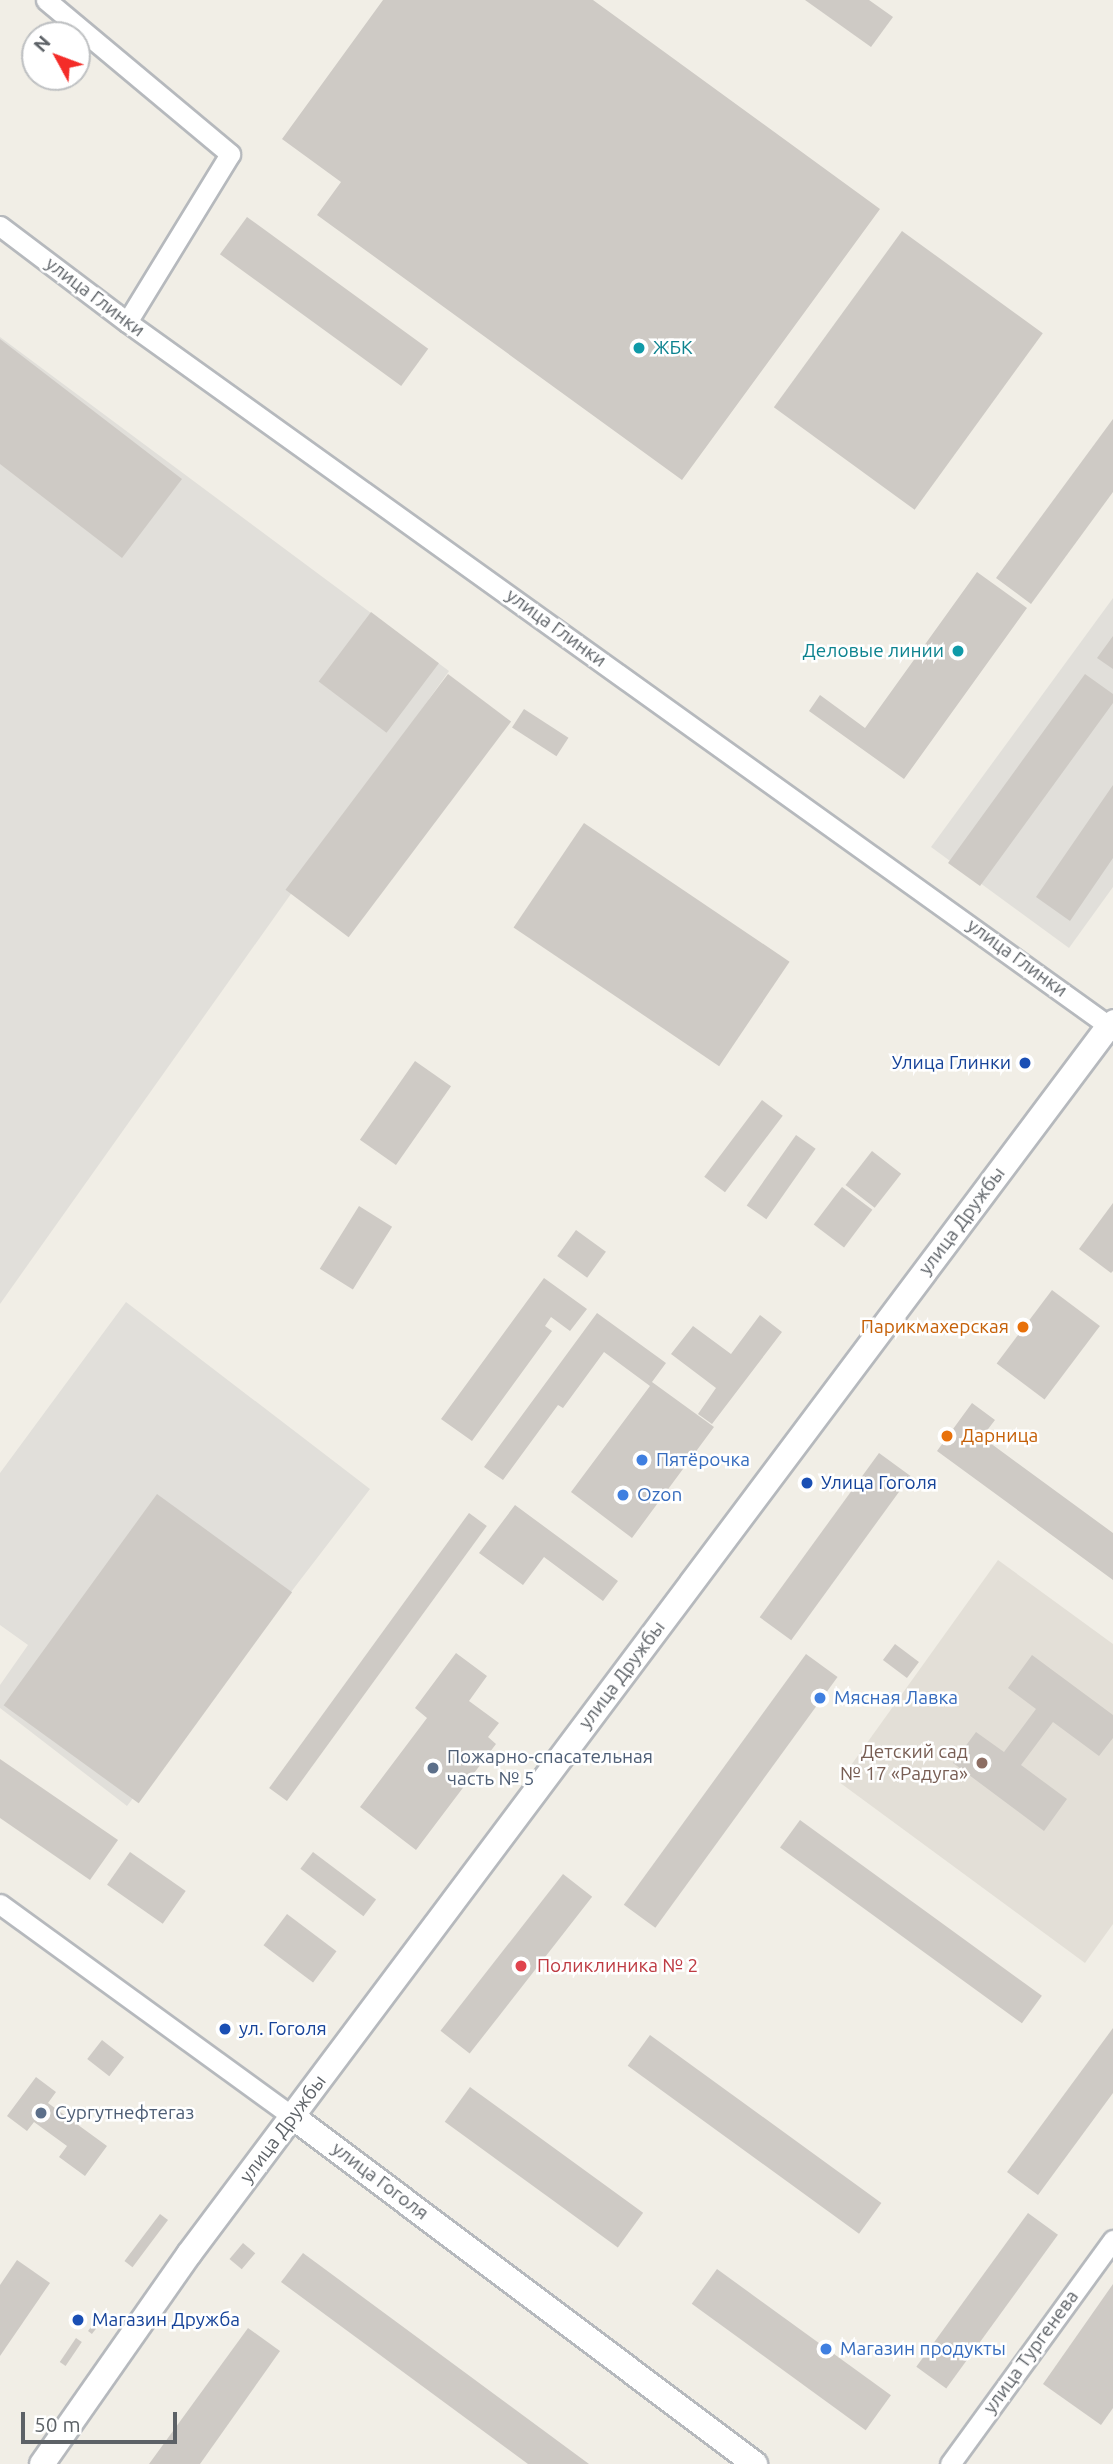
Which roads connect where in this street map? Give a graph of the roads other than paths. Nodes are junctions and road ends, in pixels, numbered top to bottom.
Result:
1 (46, 0) edge
2 (0, 226) edge
3 (127, 322) junction
4 (1111, 1025) edge
5 (0, 1904) edge
6 (293, 2117) junction
7 (1113, 2240) edge
8 (42, 2464) edge
9 (755, 2464) edge
10 (950, 2464) edge

1 - 3 street
2 - 3 street, улица Глинки
3 - 4 street, улица Глинки
4 - 6 street, улица Дружбы
5 - 6 street, улица Гоголя
6 - 8 street, улица Дружбы
6 - 9 street, улица Гоголя
7 - 10 street, улица Тургенева

